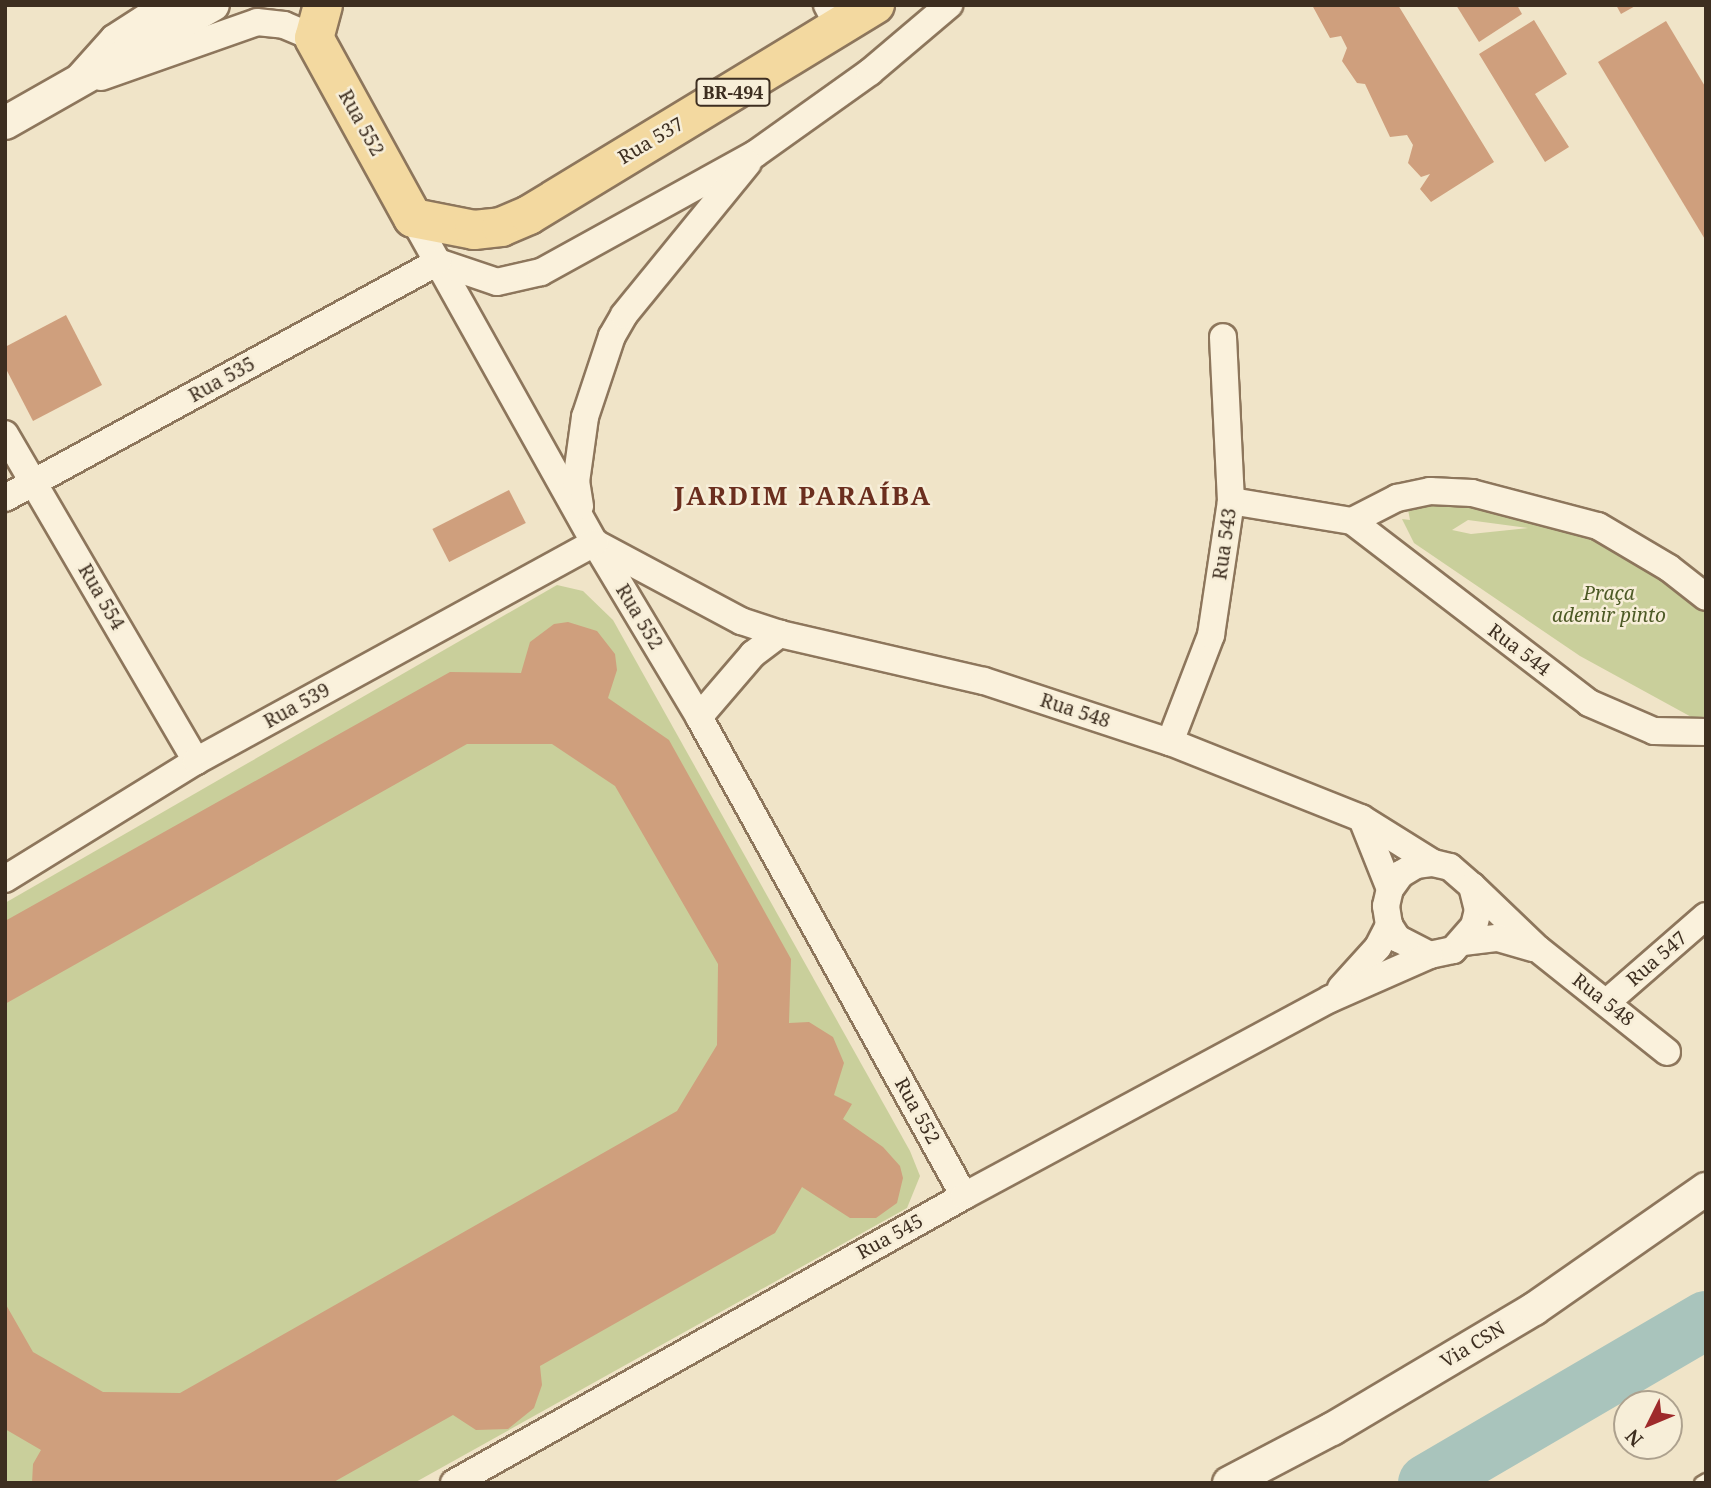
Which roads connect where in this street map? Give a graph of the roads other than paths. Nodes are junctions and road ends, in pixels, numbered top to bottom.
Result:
1 (164, 5) edge
2 (213, 5) edge
3 (875, 5) edge
4 (949, 5) edge
5 (833, 17) edge
6 (319, 22) edge
7 (71, 86) junction
8 (5, 123) edge
9 (755, 154) junction
10 (412, 218) junction
11 (439, 262) junction
12 (1223, 337) dead end
13 (5, 434) edge
14 (34, 483) junction
15 (5, 499) edge
16 (1231, 501) junction
17 (582, 519) junction
18 (1352, 521) junction
19 (595, 543) junction
20 (1706, 597) edge
21 (780, 634) junction
22 (699, 717) junction
23 (1706, 732) edge
24 (1170, 742) junction
25 (196, 761) junction
26 (1361, 818) junction
27 (1433, 863) junction
28 (5, 879) edge
29 (1472, 887) junction
30 (1390, 889) junction
31 (1706, 916) edge
32 (1389, 925) junction
33 (1464, 942) junction
34 (1538, 950) junction
35 (1430, 955) junction
36 (1330, 999) junction
37 (1607, 1002) junction
38 (1667, 1052) dead end
39 (1706, 1189) edge
40 (964, 1196) junction
41 (1706, 1480) edge
42 (454, 1483) edge
43 (1228, 1483) edge
44 (1701, 1483) edge

1 - 7 street
2 - 7 street
3 - 5 main road, Rua 537 / BR-494
4 - 9 street
5 - 10 main road, Rua 537 / BR-494
6 - 7 street
6 - 10 main road, Rua 552
7 - 8 street
9 - 11 street
9 - 17 street
10 - 11 street, Rua 552
11 - 14 street, Rua 535
11 - 17 street, Rua 552
12 - 16 street, Rua 543
13 - 14 street, Rua 554
14 - 15 street, Rua 535
14 - 25 street, Rua 554
16 - 18 street, Rua 544
16 - 24 street, Rua 543
17 - 19 street, Rua 552
18 - 20 street
18 - 23 street, Rua 544
19 - 21 street, Rua 548
19 - 22 street, Rua 552
19 - 25 street, Rua 539
21 - 22 street
21 - 24 street, Rua 548
22 - 40 street, Rua 552
24 - 26 street, Rua 548
25 - 28 street, Rua 539
26 - 27 street, Rua 548
26 - 30 street
27 - 29 street
27 - 30 street
29 - 33 street
29 - 34 street, Rua 548
30 - 32 street
31 - 37 street, Rua 547
32 - 35 street
32 - 36 street, Rua 545
33 - 34 street, Rua 548
33 - 35 street
34 - 37 street, Rua 548
35 - 36 street, Rua 545
36 - 40 street, Rua 545
37 - 38 street, Rua 548
39 - 43 street, Via CSN
40 - 42 street, Rua 545
41 - 44 lane

